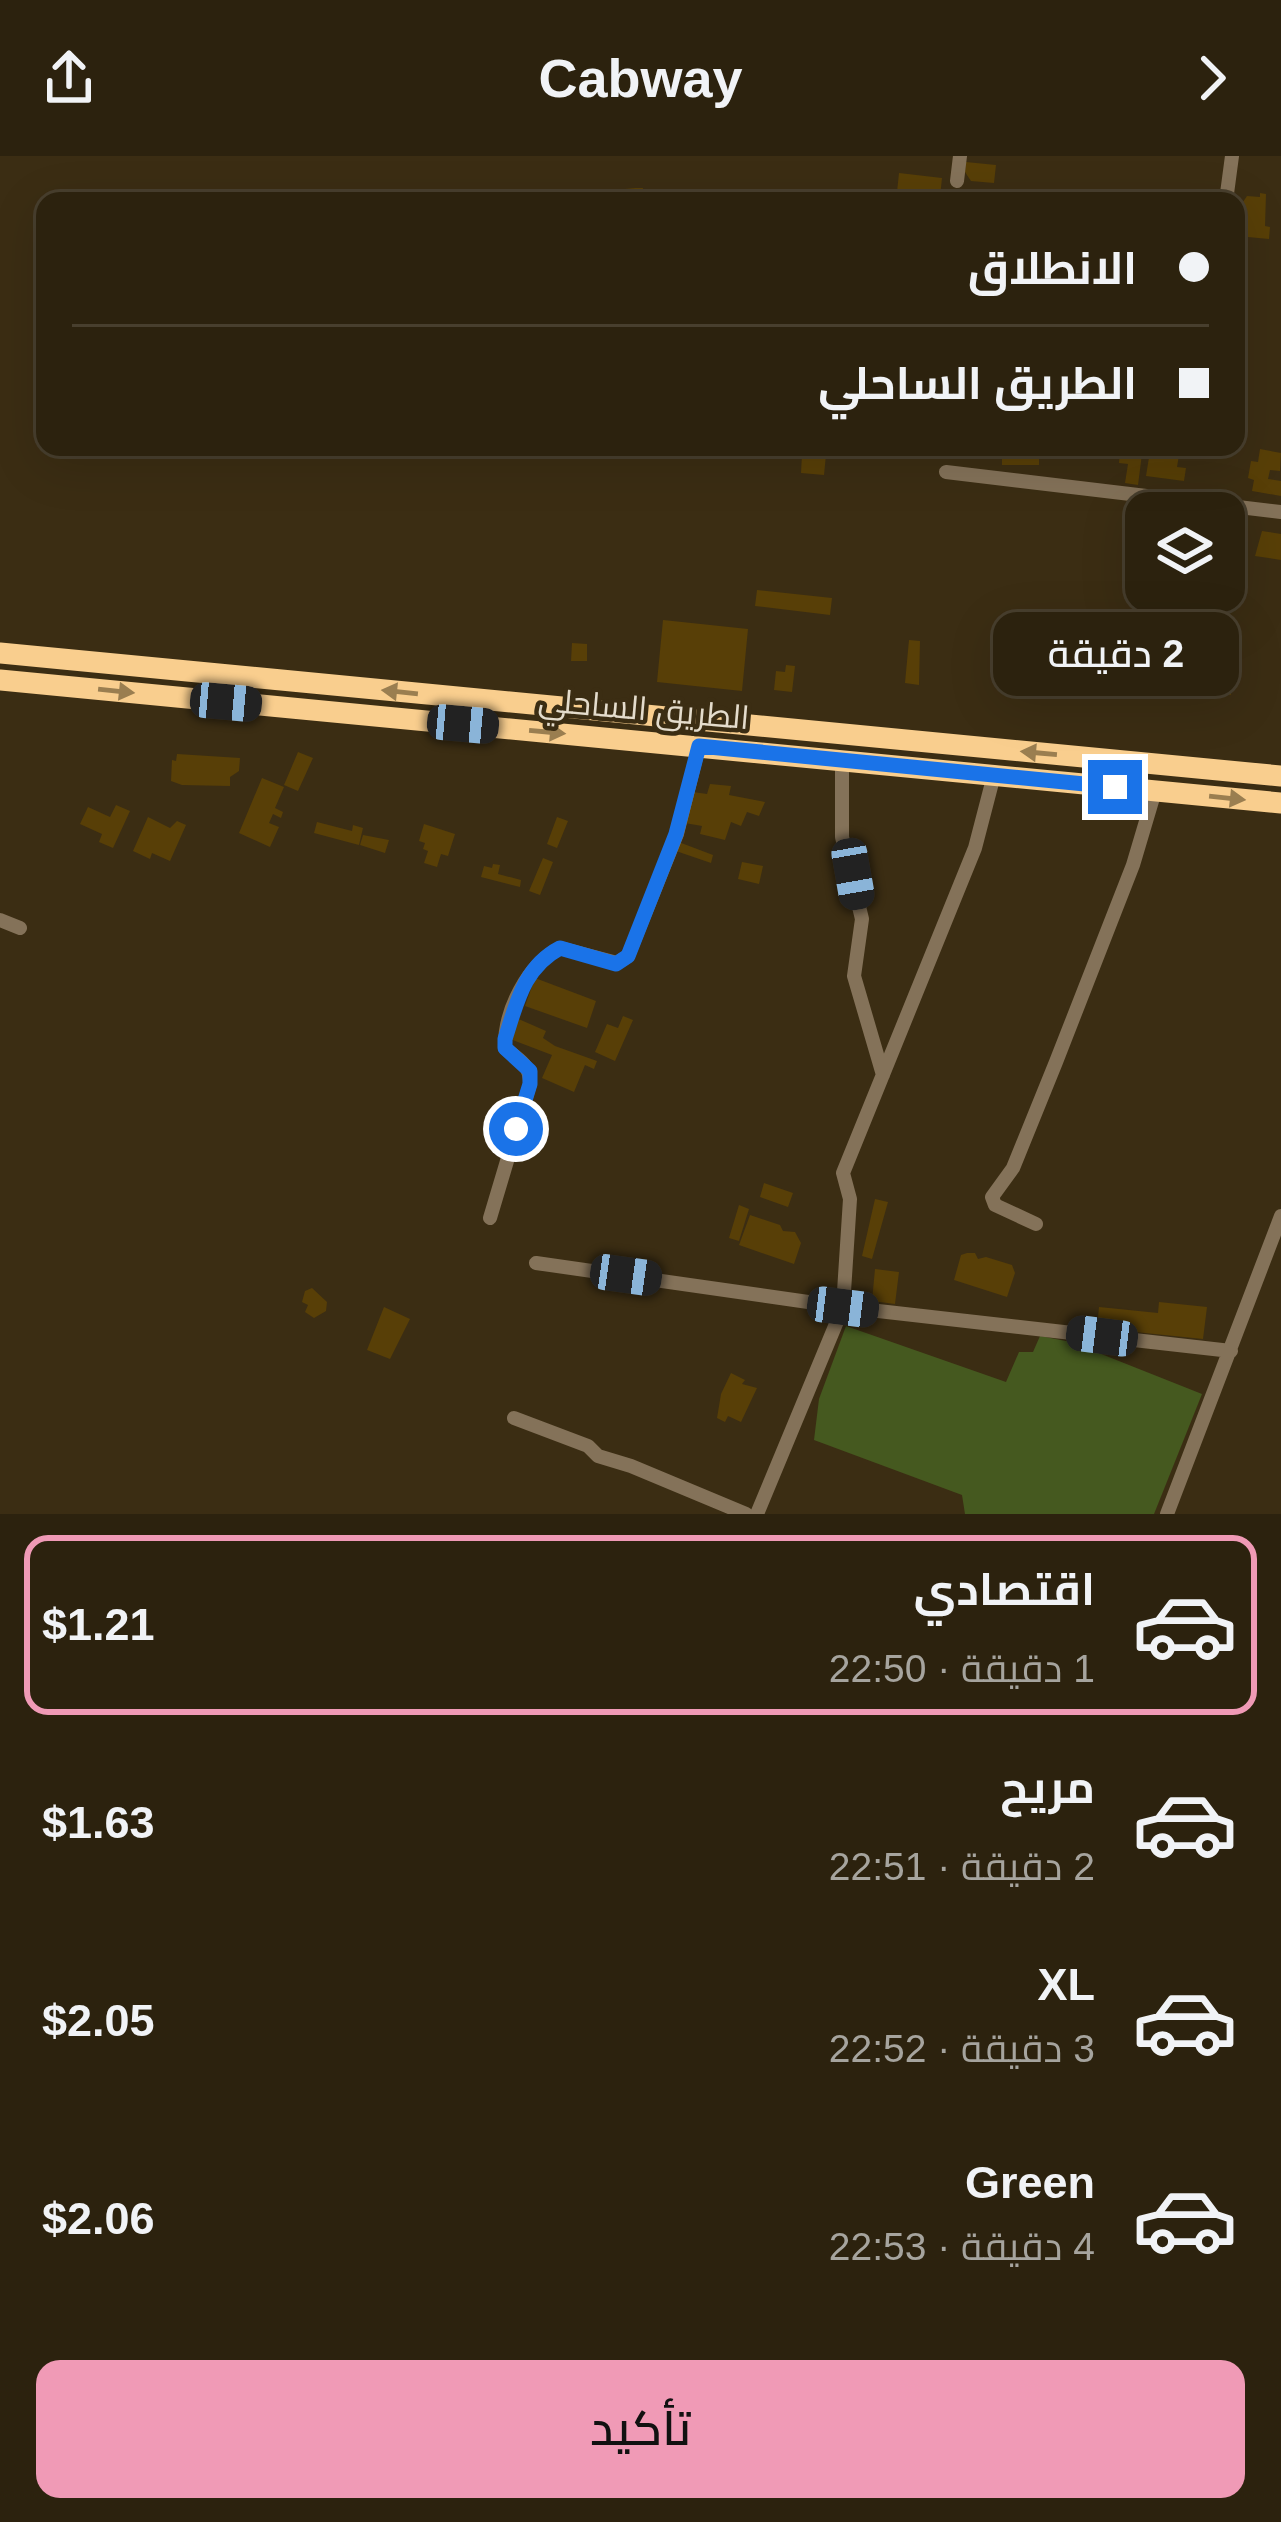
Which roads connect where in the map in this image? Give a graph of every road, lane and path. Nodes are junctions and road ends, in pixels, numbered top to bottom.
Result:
1 (960, 156) edge
2 (1232, 156) edge
3 (957, 181) dead end
4 (1227, 192) edge
5 (946, 472) dead end
6 (1281, 512) edge
7 (0, 653) edge
8 (0, 680) edge
9 (699, 746) junction
10 (842, 760) junction
11 (994, 775) junction
12 (1281, 776) edge
13 (1155, 791) junction
14 (1281, 803) edge
15 (0, 920) edge
16 (20, 928) dead end
17 (883, 1075) junction
18 (1281, 1216) edge
19 (490, 1218) dead end
20 (1036, 1224) dead end
21 (536, 1263) dead end
22 (843, 1307) junction
23 (1231, 1351) junction
24 (514, 1418) dead end
25 (746, 1514) edge
26 (757, 1514) edge
27 (1167, 1514) edge

1 - 3 street
2 - 4 street
5 - 6 street
12 -> 7 highway, الطريق الساحلي
8 -> 9 highway, الطريق الساحلي
9 - 10 highway, الطريق الساحلي
9 - 19 street
10 - 11 highway, الطريق الساحلي
10 - 17 street
11 - 13 highway, الطريق الساحلي
11 - 17 street
13 -> 14 highway, الطريق الساحلي
13 - 20 street
15 - 16 street
17 - 22 street
18 - 23 street
21 - 22 street
22 - 23 street
22 - 26 street
23 - 27 street
24 - 25 street

